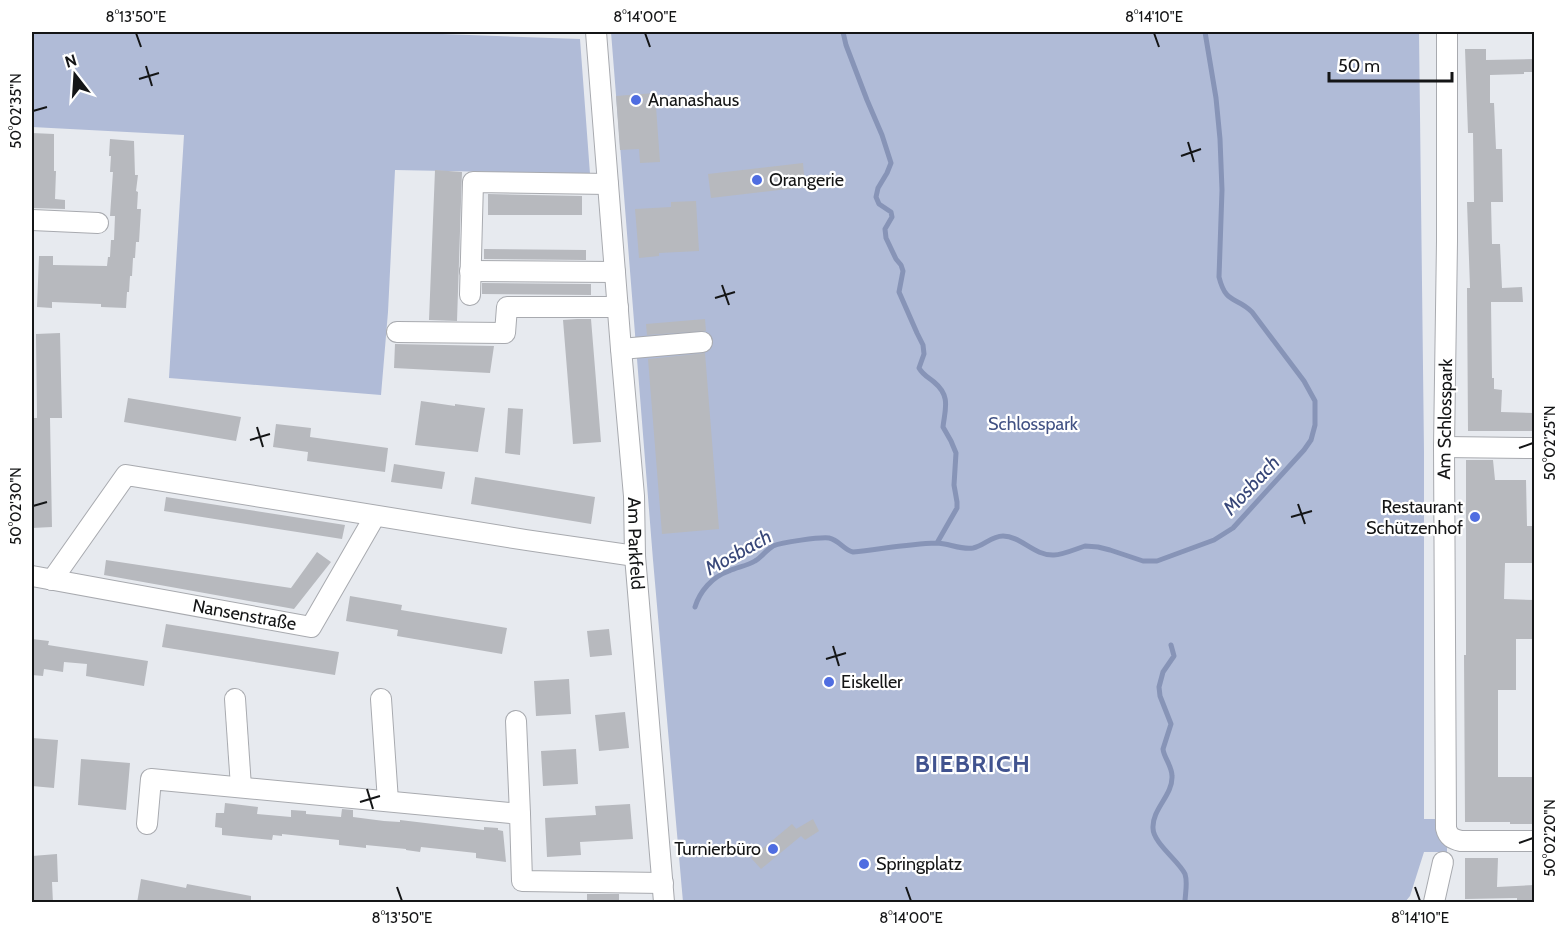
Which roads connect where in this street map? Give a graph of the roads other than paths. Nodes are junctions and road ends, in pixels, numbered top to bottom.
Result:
1 (596, 32) edge
2 (1447, 32) edge
3 (608, 184) junction
4 (32, 220) edge
5 (98, 223) dead end
6 (470, 271) junction
7 (615, 272) junction
8 (470, 295) dead end
9 (618, 307) junction
10 (397, 332) dead end
11 (702, 342) dead end
12 (621, 349) junction
13 (1444, 447) junction
14 (1534, 448) edge
15 (375, 516) junction
16 (635, 556) junction
17 (32, 576) edge
18 (52, 580) junction
19 (235, 699) dead end
20 (381, 699) dead end
21 (516, 721) dead end
22 (241, 787) junction
23 (388, 801) junction
24 (520, 814) junction
25 (147, 824) dead end
26 (1534, 841) edge
27 (1443, 862) dead end
28 (663, 883) junction
29 (664, 903) edge
30 (1434, 903) edge

1 - 3 street, Am Parkfeld
2 - 13 street, Am Schlosspark
3 - 6 street
3 - 7 street, Am Parkfeld
4 - 5 street
6 - 7 street
6 - 8 street
7 - 9 street, Am Parkfeld
9 - 10 street
9 - 12 street, Am Parkfeld
11 - 12 street
12 - 16 street, Am Parkfeld
13 - 14 street
13 - 26 street, Am Schlosspark
15 - 16 street
15 - 18 street
15 - 18 street, Nansenstraße
16 - 28 street, Am Parkfeld
17 - 18 street, Nansenstraße
19 - 22 street
20 - 23 street
21 - 24 street
22 - 23 street
22 - 25 street
23 - 24 street
24 - 28 street
27 - 30 street
28 - 29 street, Am Parkfeld

